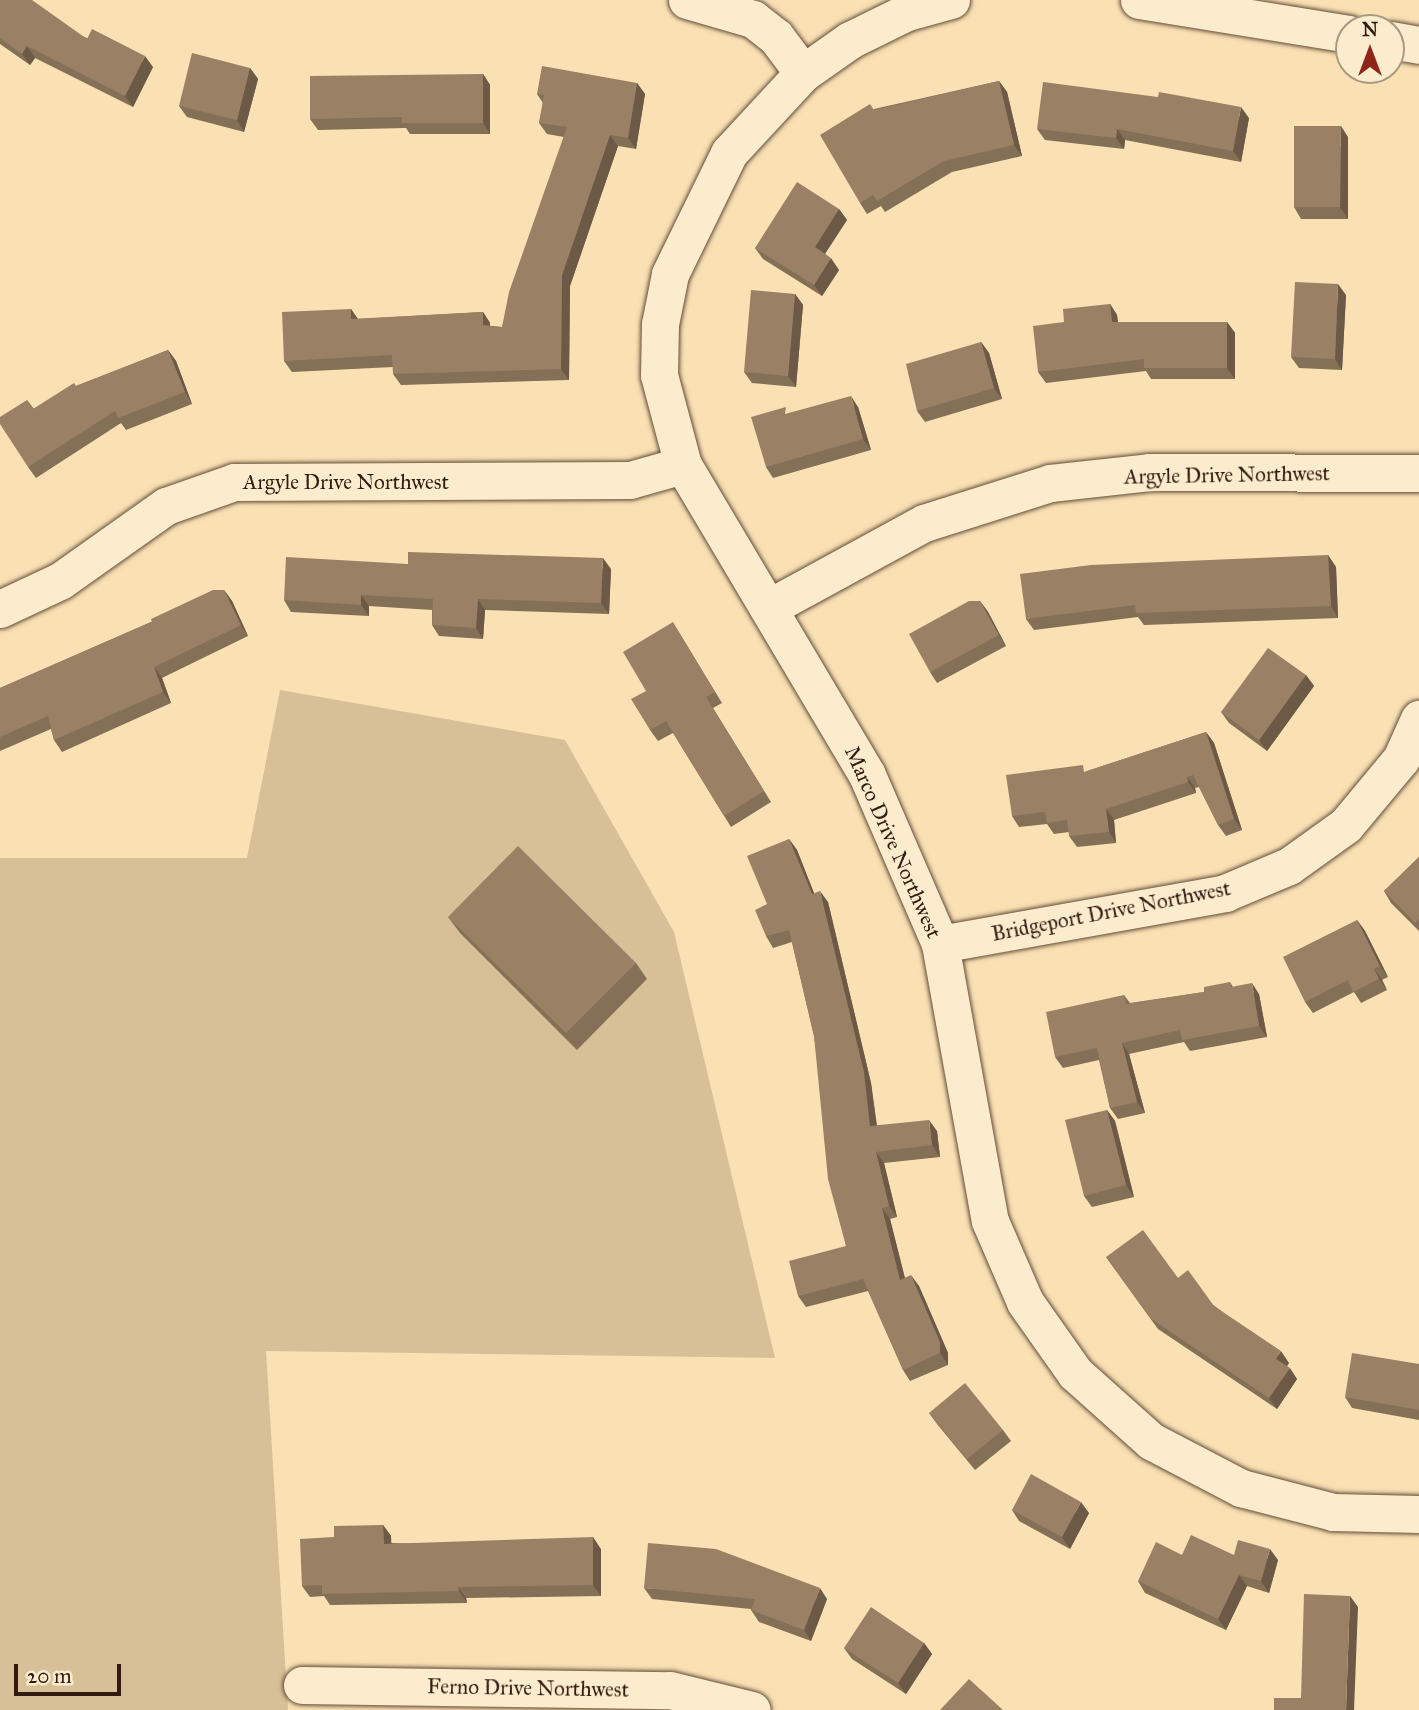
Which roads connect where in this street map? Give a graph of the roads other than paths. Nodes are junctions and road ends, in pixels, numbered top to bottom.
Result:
1 (687, 0) edge
2 (951, 0) edge
3 (1139, 0) edge
4 (1335, 32) edge
5 (803, 73) junction
6 (683, 465) junction
7 (1419, 473) edge
8 (768, 608) junction
9 (0, 609) edge
10 (1419, 719) edge
11 (940, 944) junction
12 (1419, 1514) edge
13 (302, 1685) dead end
14 (752, 1710) edge

1 - 5 street
2 - 5 street, Marco Drive Northwest
3 - 4 street
5 - 6 street, Marco Drive Northwest
6 - 8 street, Marco Drive Northwest
6 - 9 street, Argyle Drive Northwest
7 - 8 street, Argyle Drive Northwest
8 - 11 street, Marco Drive Northwest
10 - 11 street, Bridgeport Drive Northwest
11 - 12 street, Marco Drive Northwest
13 - 14 street, Ferno Drive Northwest

